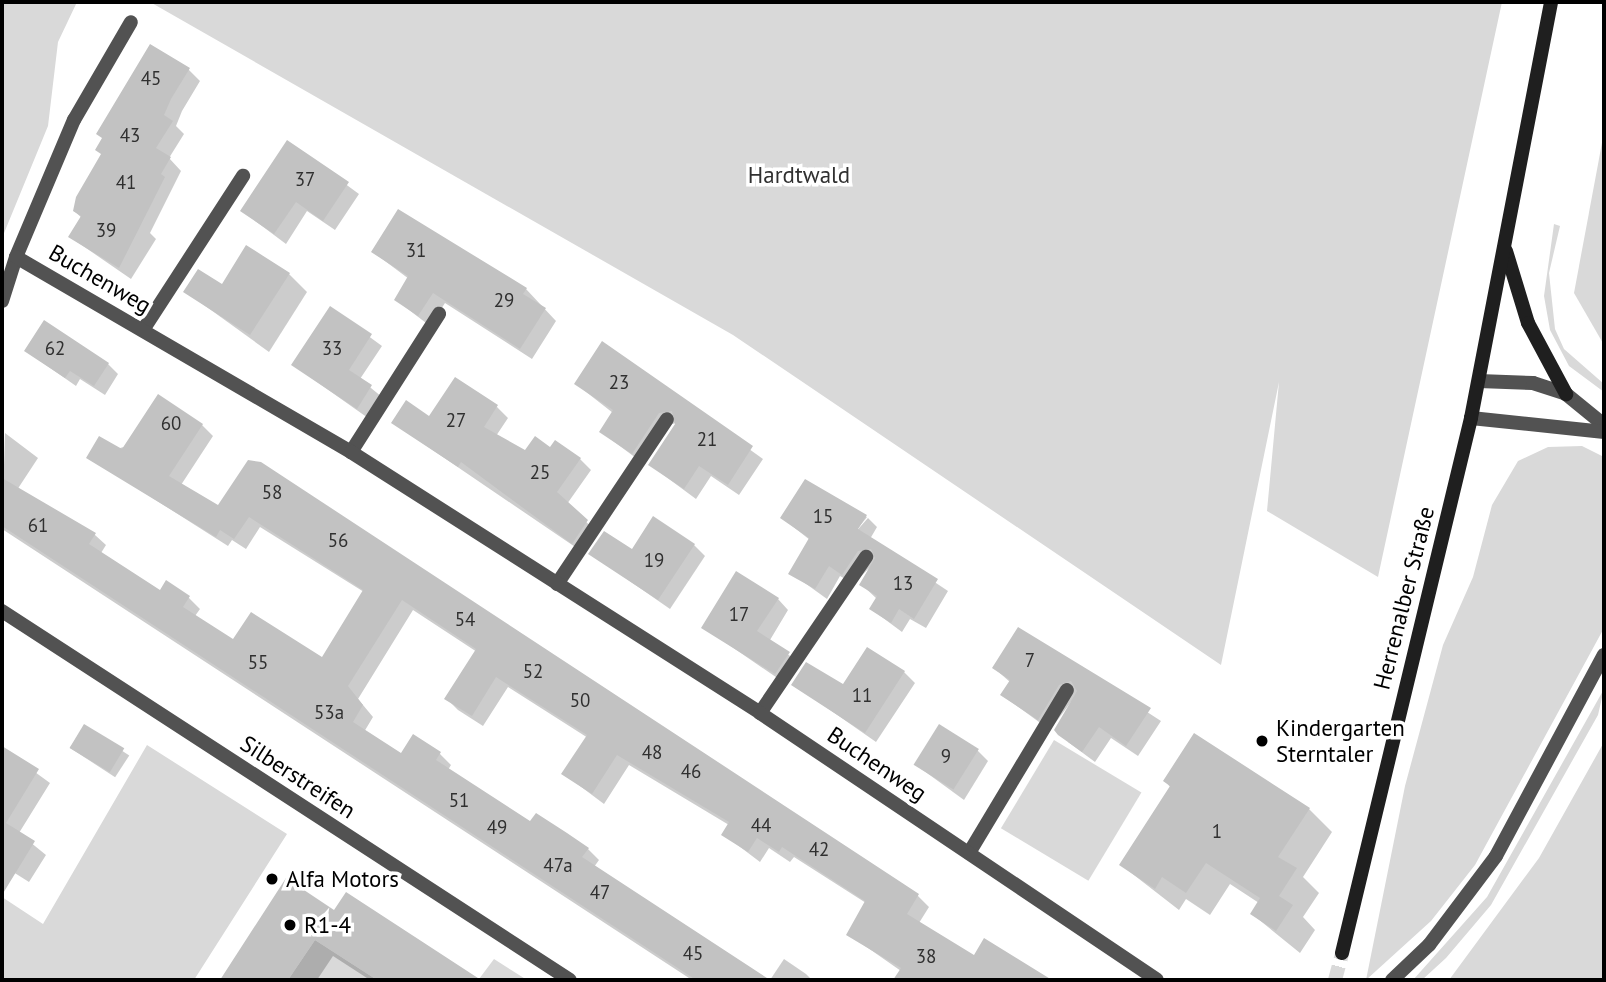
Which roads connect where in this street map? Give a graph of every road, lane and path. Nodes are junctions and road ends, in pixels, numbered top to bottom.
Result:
1 (1551, 2) edge
2 (131, 22) dead end
3 (243, 176) dead end
4 (1505, 250) junction
5 (16, 257) junction
6 (2, 300) edge
7 (439, 314) dead end
8 (143, 330) junction
9 (1479, 380) junction
10 (1566, 394) junction
11 (1471, 418) junction
12 (667, 419) dead end
13 (1604, 425) edge
14 (1604, 432) edge
15 (351, 452) junction
16 (866, 557) dead end
17 (557, 584) junction
18 (2, 611) edge
19 (1604, 655) edge
20 (1068, 690) dead end
21 (760, 713) junction
22 (969, 853) junction
23 (1342, 953) tunnel mouth
24 (569, 980) edge
25 (1157, 980) edge
26 (1392, 980) edge

1 - 4 main road, Herrenalber Straße
2 - 5 street, Buchenweg
3 - 8 street
4 - 9 main road, Herrenalber Straße
4 - 10 main road
5 - 6 street
5 - 8 street, Buchenweg
7 - 15 street
8 - 15 street, Buchenweg
9 - 10 street
9 - 11 main road, Herrenalber Straße
10 - 13 street
11 - 14 street
11 - 23 main road, Herrenalber Straße
12 - 17 street
15 - 17 street, Buchenweg
16 - 21 street
17 - 21 street, Buchenweg
18 - 24 street, Silberstreifen
19 - 26 street
20 - 22 street
21 - 22 street, Buchenweg
22 - 25 street, Buchenweg

